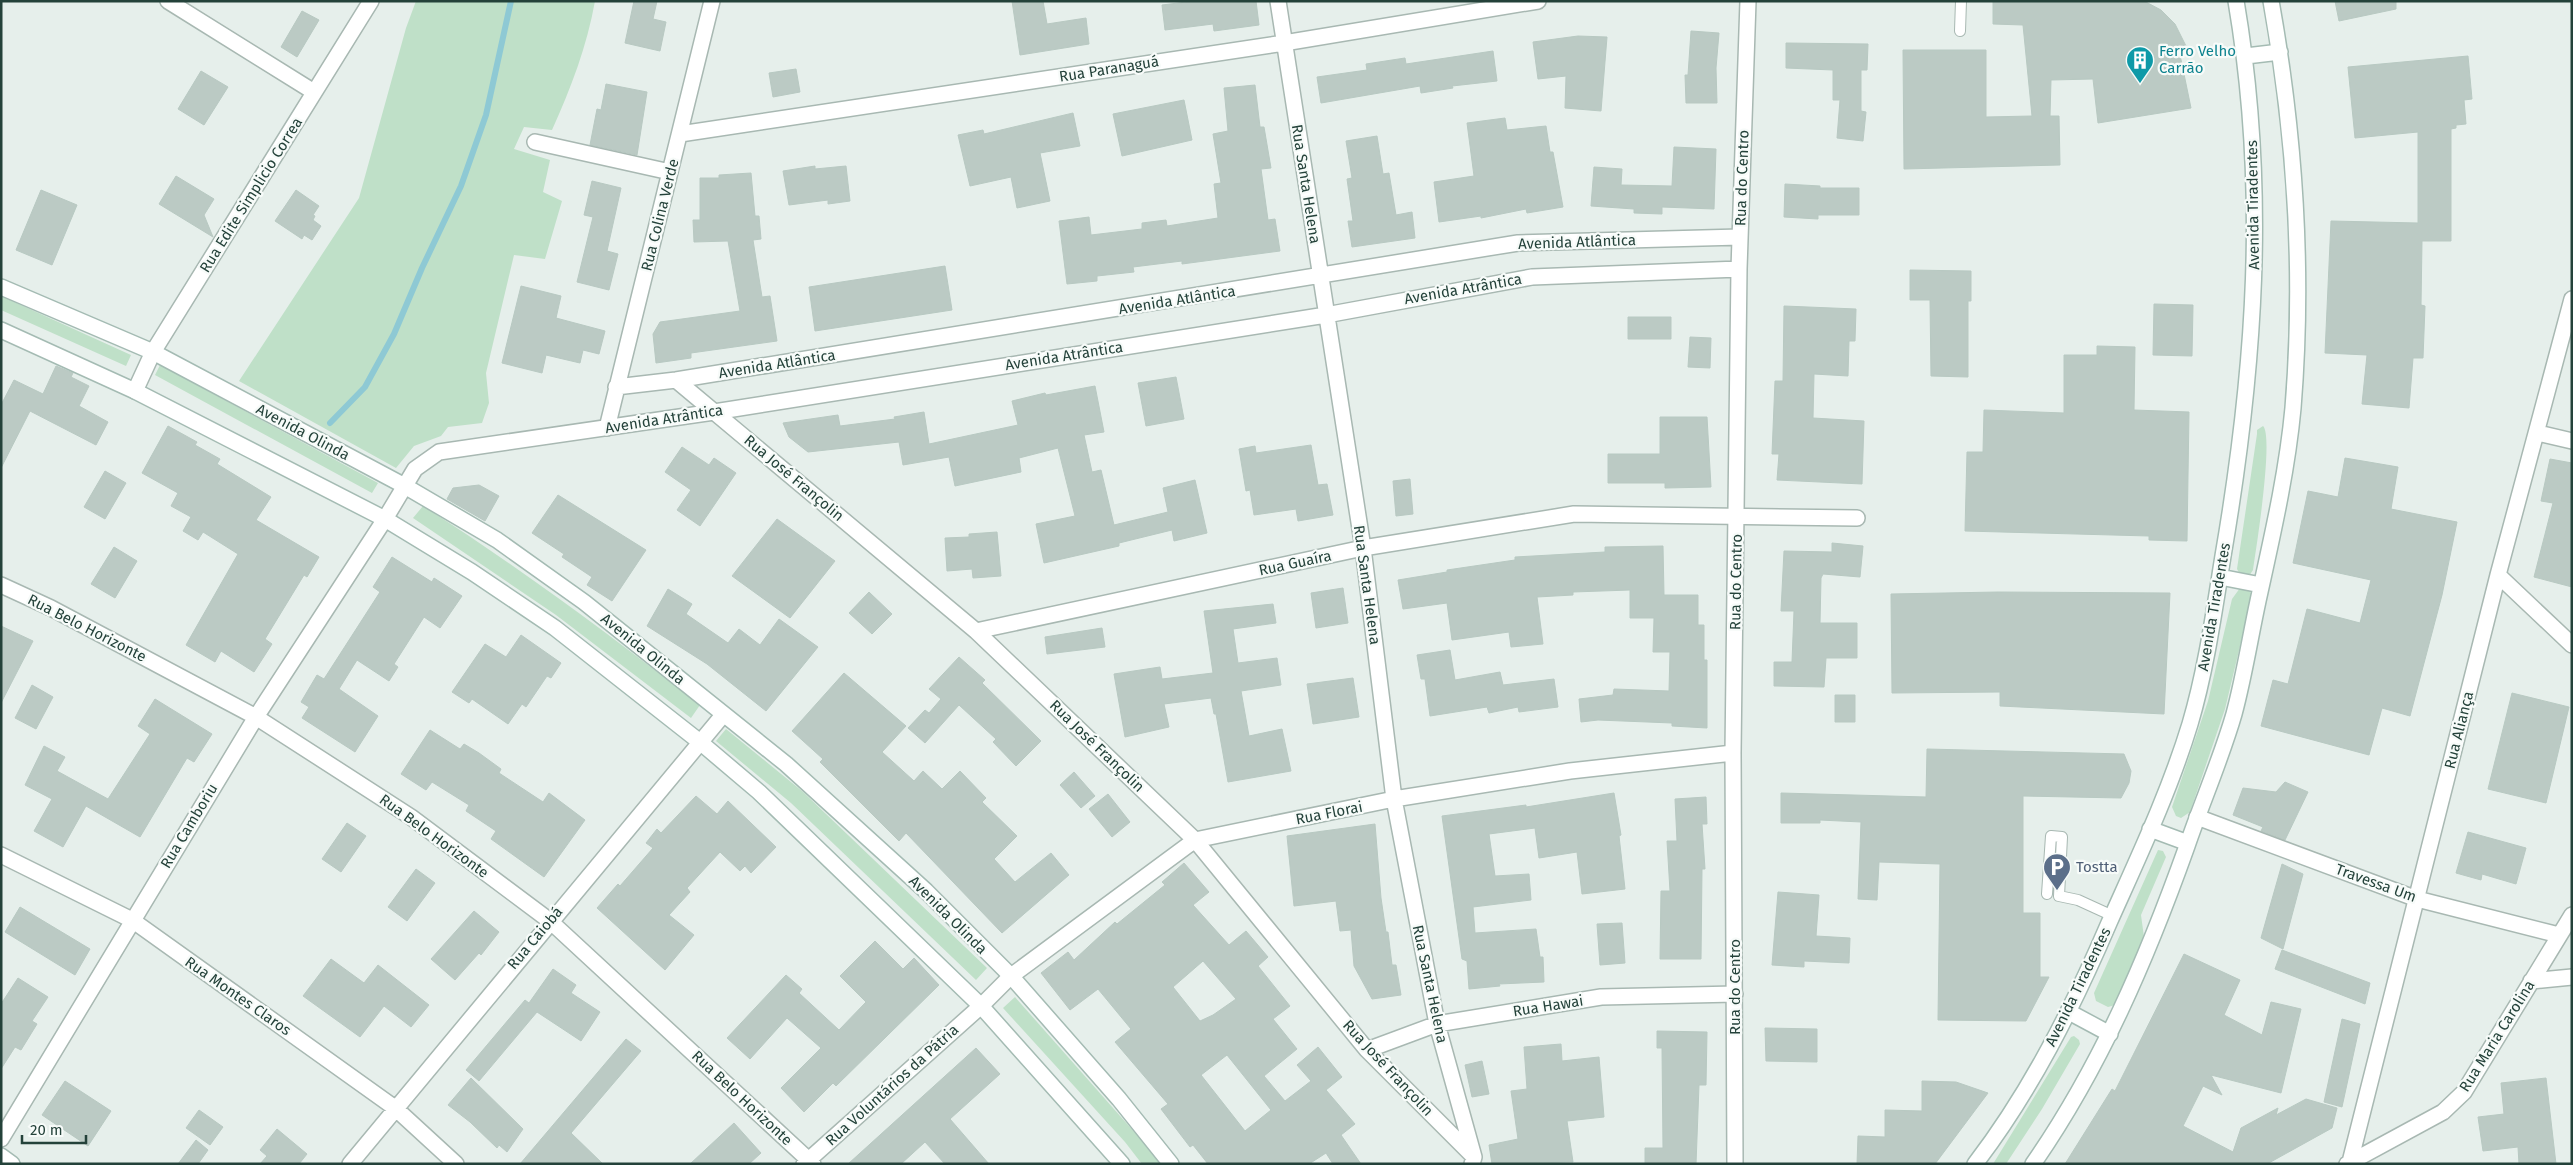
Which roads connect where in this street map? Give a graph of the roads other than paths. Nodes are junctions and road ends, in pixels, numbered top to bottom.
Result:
1 (168, 1) edge
2 (371, 1) edge
3 (712, 1) edge
4 (1278, 1) edge
5 (1538, 1) edge
6 (1748, 1) edge
7 (1960, 1) edge
8 (2236, 1) edge
9 (2271, 1) edge
10 (1960, 30) dead end
11 (1284, 43) junction
12 (2280, 52) junction
13 (2246, 56) junction
14 (314, 92) junction
15 (680, 134) junction
16 (535, 142) dead end
17 (670, 172) junction
18 (1740, 238) junction
19 (1739, 269) junction
20 (1320, 277) junction
21 (1, 287) edge
22 (2572, 299) edge
23 (1326, 315) junction
24 (1, 330) edge
25 (153, 352) junction
26 (676, 380) junction
27 (616, 387) junction
28 (135, 391) junction
29 (714, 412) junction
30 (607, 428) junction
31 (2538, 433) junction
32 (2572, 441) edge
33 (403, 485) junction
34 (1737, 518) junction
35 (1857, 518) dead end
36 (386, 519) junction
37 (1363, 548) junction
38 (2498, 575) junction
39 (2220, 577) junction
40 (1, 585) edge
41 (2261, 586) junction
42 (976, 631) junction
43 (2572, 645) edge
44 (723, 715) junction
45 (256, 717) junction
46 (700, 742) junction
47 (1733, 753) junction
48 (1394, 799) junction
49 (2197, 817) junction
50 (2150, 829) junction
51 (1195, 840) junction
52 (2188, 843) junction
53 (1, 855) edge
54 (2047, 894) dead end
55 (2417, 899) junction
56 (2572, 915) edge
57 (2113, 916) junction
58 (132, 920) junction
59 (550, 921) junction
60 (2559, 935) junction
61 (1011, 976) junction
62 (2572, 978) edge
63 (2531, 982) junction
64 (1735, 994) junction
65 (981, 1006) junction
66 (2069, 1012) junction
67 (1437, 1024) junction
68 (2110, 1034) junction
69 (1367, 1050) junction
70 (395, 1108) junction
71 (1, 1139) edge
72 (1, 1156) edge
73 (1473, 1160) edge
74 (808, 1162) edge
75 (2349, 1163) edge
76 (12, 1164) edge
77 (350, 1164) edge
78 (456, 1164) edge
79 (1122, 1164) edge
80 (1171, 1164) edge
81 (1735, 1164) edge
82 (1975, 1164) edge
83 (2033, 1164) edge

1 - 14 street
2 - 14 street, Rua Edite Simplicio Correa
3 - 15 street, Rua Colina Verde
4 - 11 street, Rua Santa Helena
5 - 11 street, Rua Paranaguá
6 - 18 street, Rua do Centro
7 - 10 lane
8 - 13 street, Avenida Tiradentes
9 - 12 street
11 - 15 street, Rua Paranaguá
11 - 20 street, Rua Santa Helena
12 - 13 street
12 - 41 street
13 - 39 street, Avenida Tiradentes
14 - 25 street, Rua Edite Simplicio Correa
15 - 17 street, Rua Colina Verde
16 - 17 street
17 - 27 street, Rua Colina Verde
18 - 19 street, Rua do Centro
18 - 20 street, Avenida Atlântica
19 - 23 street, Avenida Atrântica
19 - 34 street, Rua do Centro
20 - 23 street, Rua Santa Helena
20 - 26 street, Avenida Atlântica
21 - 25 street, Avenida Olinda
22 - 31 street, Rua Aliança
23 - 29 street, Avenida Atrântica
23 - 37 street, Rua Santa Helena
24 - 28 street
25 - 28 street, Rua Edite Simplicio Correa
25 - 33 street, Avenida Olinda
26 - 27 street, Avenida Atlântica
26 - 29 street, Rua José Françolin
27 - 30 street, Rua Colina Verde
28 - 36 street
29 - 30 street, Avenida Atrântica
29 - 42 street, Rua José Françolin
30 - 33 street, Avenida Atrântica
31 - 32 street
31 - 38 street, Rua Aliança
33 - 36 street, Avenida Atrântica
33 - 44 street, Avenida Olinda
34 - 35 street, Rua Guaíra
34 - 37 street, Rua Guaíra
34 - 47 street, Rua do Centro
36 - 45 street, Rua Camboriu
36 - 46 street
37 - 42 street, Rua Guaíra
37 - 48 street, Rua Santa Helena
38 - 43 street
38 - 55 street, Rua Aliança
39 - 41 street
39 - 50 street, Avenida Tiradentes
40 - 45 street, Rua Belo Horizonte
41 - 49 street
42 - 51 street, Rua José Françolin
44 - 46 street, Rua Caiobá
44 - 61 street, Avenida Olinda
45 - 58 street, Rua Camboriu
45 - 59 street, Rua Belo Horizonte
46 - 59 street, Rua Caiobá
46 - 65 street
47 - 48 street, Rua Florai
47 - 64 street, Rua do Centro
48 - 51 street, Rua Florai
48 - 67 street, Rua Santa Helena
49 - 52 street
49 - 55 street, Travessa Um
50 - 52 street
50 - 57 street, Avenida Tiradentes
51 - 61 street, Rua Florai
51 - 69 street, Rua José Françolin
52 - 68 street
53 - 58 street, Rua Montes Claros
54 - 57 lane
55 - 60 street, Travessa Um
55 - 75 street, Rua Aliança
56 - 60 street, Rua Maria Carolina
57 - 66 street, Avenida Tiradentes
58 - 70 street, Rua Montes Claros
58 - 71 street, Rua Camboriu
59 - 70 street, Rua Caiobá
59 - 74 street, Rua Belo Horizonte
60 - 63 street, Rua Maria Carolina
61 - 65 street, Rua Florai
61 - 80 street, Avenida Olinda
62 - 63 street
63 - 75 street, Rua Maria Carolina
64 - 67 street, Rua Hawai
64 - 81 street, Rua do Centro
65 - 74 street, Rua Voluntários da Pátria
65 - 79 street
66 - 68 street
66 - 82 street, Avenida Tiradentes
67 - 69 street, Rua Hawai
67 - 73 street, Rua Santa Helena
68 - 83 street
69 - 73 street, Rua José Françolin
70 - 77 street, Rua Caiobá
70 - 78 street, Rua Montes Claros
72 - 76 street

